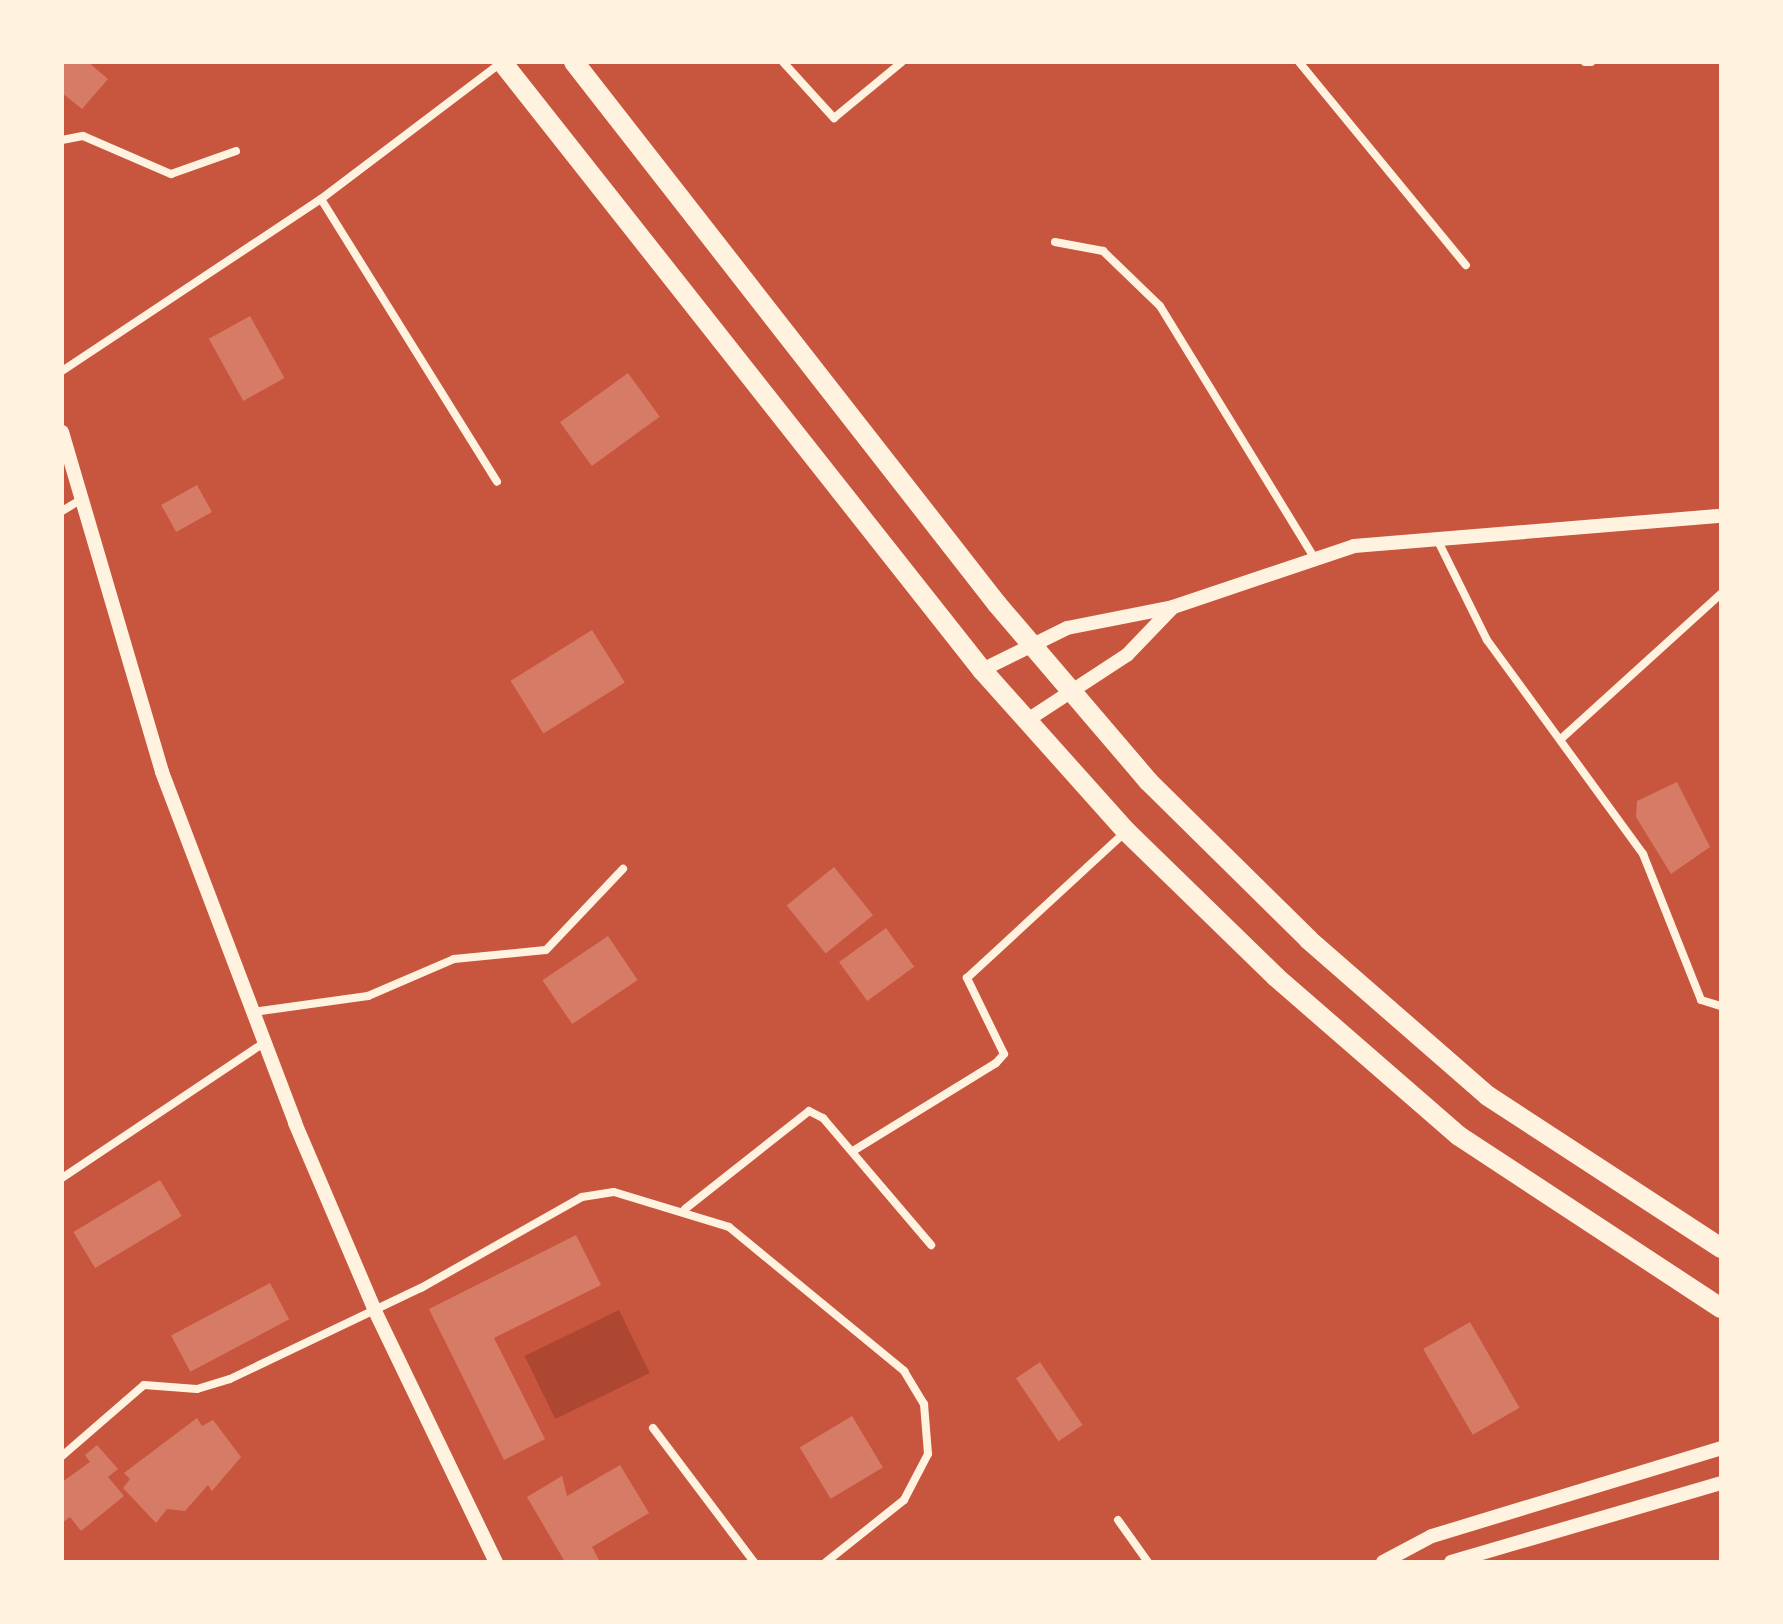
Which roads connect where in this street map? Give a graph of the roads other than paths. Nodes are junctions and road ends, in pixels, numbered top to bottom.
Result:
1 (502, 62) edge
2 (574, 62) edge
3 (783, 62) edge
4 (902, 62) edge
5 (1299, 62) edge
6 (1585, 62) edge
7 (1591, 62) edge
8 (62, 140) edge
9 (236, 151) dead end
10 (321, 199) junction
11 (1055, 242) dead end
12 (1466, 265) dead end
13 (62, 371) edge
14 (62, 432) edge
15 (497, 482) dead end
16 (83, 499) junction
17 (62, 511) edge
18 (1721, 516) edge
19 (1437, 539) junction
20 (1313, 556) junction
21 (1721, 594) edge
22 (1173, 607) junction
23 (1031, 643) junction
24 (982, 670) junction
25 (1070, 692) junction
26 (1026, 721) junction
27 (1562, 738) junction
28 (1126, 831) junction
29 (623, 869) dead end
30 (1721, 1006) edge
31 (253, 1012) junction
32 (265, 1042) junction
33 (853, 1151) junction
34 (62, 1178) edge
35 (685, 1209) junction
36 (931, 1245) dead end
37 (1721, 1248) edge
38 (1721, 1308) edge
39 (375, 1311) junction
40 (653, 1428) dead end
41 (1721, 1448) edge
42 (62, 1456) edge
43 (1721, 1483) edge
44 (1118, 1520) dead end
45 (496, 1562) edge
46 (754, 1562) edge
47 (826, 1562) edge
48 (1148, 1562) edge
49 (1383, 1562) edge
50 (1451, 1562) edge

1 - 10 street
1 - 24 main road
2 - 23 main road
3 - 4 street
5 - 12 street
6 - 7 street
8 - 9 street
10 - 13 street
10 - 15 street
11 - 20 street
14 - 16 street
16 - 17 street
16 - 31 street
18 - 19 street
19 - 20 street
19 - 27 street
20 - 22 street
21 - 27 street
22 - 23 street
22 - 25 street
23 - 24 street
23 - 25 main road
24 - 26 main road
25 - 26 street
25 - 37 main road
26 - 28 main road
27 - 30 street
28 - 33 street
28 - 38 main road
29 - 31 street
31 - 32 street
32 - 34 street
32 - 39 street
33 - 35 street
33 - 36 street
35 - 39 street
35 - 47 street
39 - 42 street
39 - 45 street
40 - 46 street
41 - 49 street
43 - 50 street
44 - 48 street

